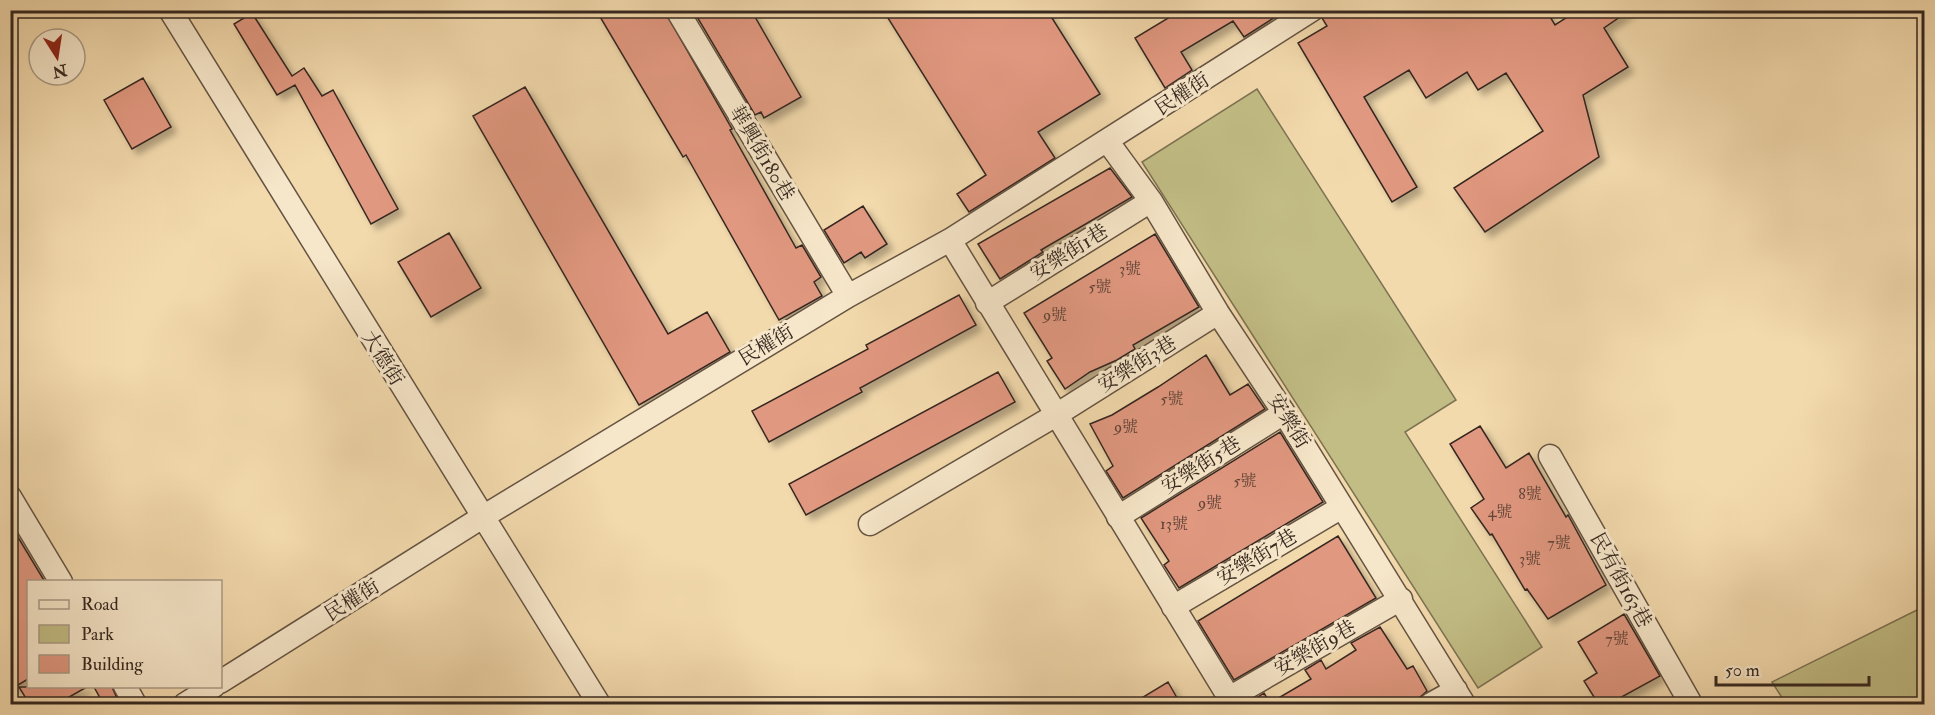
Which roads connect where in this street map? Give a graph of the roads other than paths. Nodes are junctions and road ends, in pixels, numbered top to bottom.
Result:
1 (170, 10) edge
2 (677, 10) edge
3 (1312, 10) edge
4 (1108, 142) junction
5 (1151, 201) junction
6 (951, 240) junction
7 (848, 296) junction
8 (987, 303) junction
9 (1218, 313) junction
10 (1284, 413) junction
11 (1056, 416) junction
12 (1550, 456) dead end
13 (10, 497) edge
14 (1342, 507) junction
15 (1118, 517) junction
16 (481, 518) junction
17 (870, 524) dead end
18 (61, 580) edge
19 (1401, 599) junction
20 (1173, 607) junction
21 (222, 681) edge
22 (125, 688) edge
23 (212, 688) edge
24 (1460, 697) edge
25 (1231, 701) edge
26 (135, 705) edge
27 (185, 705) edge
28 (599, 705) edge
29 (1431, 705) edge
30 (1691, 705) edge

1 - 16 street, 大德街
2 - 7 street, 華興街180巷
3 - 4 street, 民權街
4 - 5 street, 安樂街
4 - 6 street, 民權街
5 - 8 street, 安樂街1巷
5 - 9 street, 安樂街
6 - 7 street, 民權街
6 - 8 street
7 - 16 street, 民權街
8 - 11 street
9 - 10 street, 安樂街
9 - 11 street, 安樂街3巷
10 - 14 street, 安樂街
10 - 15 street, 安樂街5巷
11 - 15 street
11 - 17 street, 安樂街3巷
12 - 30 street, 民有街163巷
13 - 18 street
14 - 19 street, 安樂街
14 - 20 street, 安樂街7巷
15 - 20 street
16 - 21 street, 民權街
16 - 28 street, 大德街
19 - 24 street, 安樂街
19 - 25 street, 安樂街9巷
20 - 25 street
22 - 26 street
23 - 27 street
24 - 29 street

